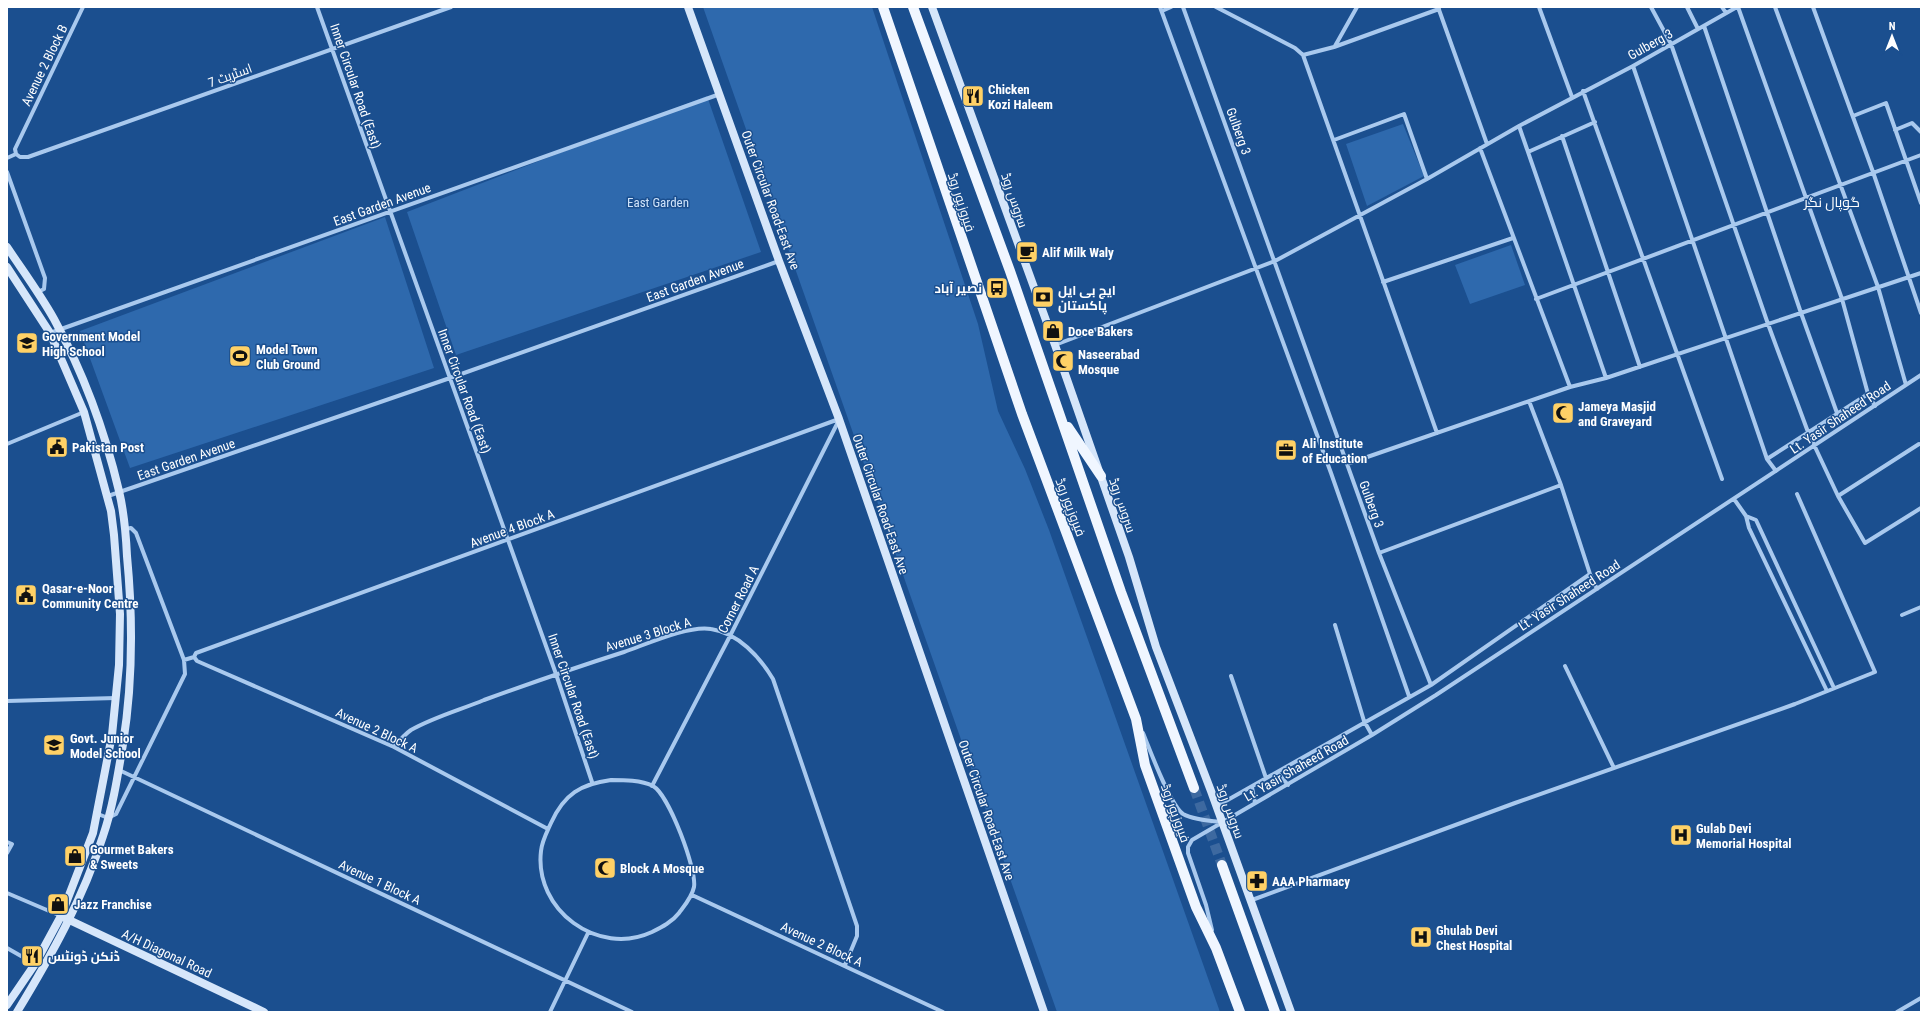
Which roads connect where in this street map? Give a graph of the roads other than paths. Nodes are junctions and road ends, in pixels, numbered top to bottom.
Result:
1 (83, 7) edge
2 (317, 7) edge
3 (451, 7) edge
4 (688, 7) edge
5 (883, 7) edge
6 (913, 7) edge
7 (932, 7) edge
8 (1171, 7) edge
9 (1183, 7) edge
10 (1216, 7) edge
11 (1357, 7) edge
12 (1539, 7) edge
13 (1651, 7) edge
14 (1687, 7) edge
15 (1722, 7) edge
16 (1737, 7) edge
17 (1775, 7) edge
18 (1813, 7) edge
19 (1439, 8) edge
20 (1161, 9) edge
21 (1726, 13) junction
22 (1704, 26) junction
23 (1698, 29) junction
24 (1671, 44) junction
25 (1334, 46) junction
26 (332, 49) junction
27 (1303, 55) junction
28 (1633, 66) junction
29 (1583, 91) junction
30 (720, 94) junction
31 (1572, 97) junction
32 (1853, 116) junction
33 (1594, 122) junction
34 (1519, 126) junction
35 (1895, 130) junction
36 (1921, 132) edge
37 (1562, 136) junction
38 (1334, 140) junction
39 (1487, 144) junction
40 (1480, 148) junction
41 (1528, 152) junction
42 (16, 154) junction
43 (1921, 155) edge
44 (7, 158) edge
45 (1906, 160) junction
46 (7, 172) edge
47 (1873, 172) junction
48 (1428, 179) junction
49 (1840, 185) junction
50 (1806, 198) junction
51 (1921, 203) edge
52 (389, 211) junction
53 (1767, 212) junction
54 (1360, 216) junction
55 (1734, 225) junction
56 (1513, 238) junction
57 (1692, 241) junction
58 (7, 247) edge
59 (1643, 258) junction
60 (779, 261) junction
61 (1275, 261) junction
62 (7, 267) edge
63 (1256, 270) junction
64 (1608, 272) junction
65 (1921, 272) edge
66 (1909, 276) junction
67 (1383, 282) junction
68 (1574, 285) junction
69 (1878, 287) junction
70 (38, 292) junction
71 (1536, 299) junction
72 (1842, 299) junction
73 (1800, 313) junction
74 (1921, 313) edge
75 (1768, 324) junction
76 (60, 330) junction
77 (50, 333) junction
78 (1724, 338) junction
79 (1055, 344) junction
80 (1678, 354) junction
81 (1640, 367) junction
82 (1921, 375) edge
83 (450, 378) junction
84 (1606, 378) junction
85 (1906, 385) junction
86 (1570, 387) junction
87 (1868, 394) junction
88 (1529, 401) junction
89 (1875, 406) junction
90 (84, 412) junction
91 (1836, 413) junction
92 (1059, 414) junction
93 (839, 419) junction
94 (1808, 432) junction
95 (1437, 433) junction
96 (7, 444) edge
97 (1919, 444) dead end
98 (1815, 446) junction
99 (1767, 459) junction
100 (1347, 464) junction
101 (1776, 471) junction
102 (1101, 476) junction
103 (1722, 479) dead end
104 (1561, 485) junction
105 (120, 492) junction
106 (1797, 494) dead end
107 (108, 496) junction
108 (1838, 496) junction
109 (1734, 499) junction
110 (1921, 508) edge
111 (1746, 516) junction
112 (125, 528) junction
113 (509, 540) junction
114 (1379, 553) junction
115 (1590, 574) junction
116 (1597, 590) junction
117 (1921, 607) edge
118 (1902, 615) dead end
119 (1335, 625) dead end
120 (730, 636) junction
121 (194, 657) junction
122 (184, 660) junction
123 (1565, 666) dead end
124 (556, 674) junction
125 (1231, 676) dead end
126 (1430, 685) junction
127 (1834, 688) junction
128 (1827, 691) junction
129 (1409, 696) junction
130 (117, 698) junction
131 (7, 701) edge
132 (1136, 719) junction
133 (1364, 722) junction
134 (1372, 735) junction
135 (394, 747) junction
136 (1614, 768) junction
137 (118, 770) junction
138 (1277, 772) junction
139 (134, 776) junction
140 (1266, 778) junction
141 (592, 782) junction
142 (1288, 785) junction
143 (652, 786) junction
144 (1252, 787) junction
145 (1194, 788) tunnel mouth
146 (1255, 803) junction
147 (1217, 806) junction
148 (98, 814) junction
149 (108, 818) junction
150 (1223, 822) junction
151 (548, 829) junction
152 (7, 842) edge
153 (7, 853) edge
154 (1222, 865) tunnel mouth
155 (7, 893) edge
156 (692, 895) junction
157 (1252, 900) junction
158 (61, 916) junction
159 (70, 920) junction
160 (588, 933) junction
161 (7, 948) edge
162 (1216, 948) junction
163 (35, 964) junction
164 (845, 965) junction
165 (564, 980) junction
166 (1921, 998) edge
167 (7, 1005) edge
168 (17, 1012) edge
169 (264, 1012) edge
170 (550, 1012) edge
171 (632, 1012) edge
172 (943, 1012) edge
173 (1044, 1012) edge
174 (1240, 1012) edge
175 (1275, 1012) edge
176 (1291, 1012) edge
177 (1897, 1012) edge

1 - 42 street, Avenue 2 Block B
2 - 26 street, Inner Circular Road (East)
3 - 26 street, اسٹریٹ 7
4 - 30 street, Outer Circular Road-East Ave
5 - 132 main road, فیروزپور روڈ
6 - 92 main road, فیروزپور روڈ
7 - 79 street, سروس روڈ
8 - 20 street
9 - 61 street, Gulberg 3
10 - 27 street
11 - 25 street
12 - 31 street
13 - 24 street
14 - 23 street
15 - 21 street
16 - 21 street, Gulberg 3
16 - 50 street
17 - 49 street
18 - 32 street
19 - 25 street
19 - 39 street
20 - 63 street
21 - 22 street, Gulberg 3
22 - 23 street, Gulberg 3
22 - 53 street
23 - 24 street, Gulberg 3
24 - 28 street, Gulberg 3
24 - 55 street
25 - 27 street
26 - 42 street, اسٹریٹ 7
26 - 52 street, Inner Circular Road (East)
27 - 38 street
28 - 29 street, Gulberg 3
28 - 57 street
29 - 31 street, Gulberg 3
29 - 33 street
30 - 52 street, East Garden Avenue
30 - 60 street, Outer Circular Road-East Ave
31 - 34 street, Gulberg 3
32 - 35 street
32 - 47 street
33 - 37 street
33 - 59 street
34 - 39 street, Gulberg 3
34 - 41 street
35 - 36 street
35 - 45 street
37 - 41 street
37 - 64 street
38 - 48 street
38 - 54 street
39 - 40 street, Gulberg 3
40 - 48 street, Gulberg 3
40 - 56 street
41 - 68 street
42 - 44 street
43 - 45 street
45 - 47 street
45 - 51 street
46 - 70 street
47 - 49 street
47 - 66 street
48 - 54 street, Gulberg 3
49 - 50 street
49 - 69 street
50 - 53 street
50 - 72 street
52 - 76 street, East Garden Avenue
52 - 83 street, Inner Circular Road (East)
53 - 55 street
53 - 73 street
54 - 61 street, Gulberg 3
54 - 67 street
55 - 57 street
55 - 75 street
56 - 67 street
56 - 71 street
57 - 59 street
57 - 78 street
58 - 70 street
59 - 64 street
59 - 80 street
60 - 83 street, East Garden Avenue
60 - 93 street, Outer Circular Road-East Ave
61 - 63 street
61 - 100 street, Gulberg 3
62 - 77 street
63 - 79 street
63 - 129 street
64 - 68 street
64 - 81 street
65 - 66 street
66 - 69 street
66 - 74 street
67 - 95 street
68 - 71 street
68 - 84 street
69 - 72 street
69 - 85 street
70 - 76 street
71 - 86 street
72 - 73 street
72 - 87 street
73 - 75 street
73 - 91 street
75 - 78 street
75 - 94 street
76 - 77 street, East Garden Avenue
76 - 105 street
77 - 90 street
78 - 80 street
78 - 99 street
79 - 102 street, سروس روڈ
80 - 81 street
80 - 103 street
81 - 84 street
82 - 85 street, Lt. Yasir Shaheed Road
83 - 105 street, East Garden Avenue
83 - 113 street, Inner Circular Road (East)
84 - 86 street
85 - 89 street, Lt. Yasir Shaheed Road
86 - 88 street
87 - 89 street
87 - 91 street
88 - 95 street
88 - 104 street
89 - 98 street, Lt. Yasir Shaheed Road
90 - 96 street
90 - 107 street
91 - 94 street
92 - 102 main road
92 - 145 main road, فیروزپور روڈ
93 - 113 street, Avenue 4 Block A
93 - 120 street, Corner Road A
93 - 173 street, Outer Circular Road-East Ave
94 - 98 street
94 - 99 street
95 - 100 street
97 - 108 street
98 - 101 street, Lt. Yasir Shaheed Road
98 - 108 street
99 - 101 street
100 - 114 street, Gulberg 3
101 - 109 street, Lt. Yasir Shaheed Road
102 - 147 street, سروس روڈ
104 - 114 street
104 - 115 street
105 - 107 street, East Garden Avenue
105 - 112 street
106 - 127 street
107 - 130 street
108 - 110 street
109 - 111 street
109 - 116 street, Lt. Yasir Shaheed Road
111 - 127 street
111 - 128 street
112 - 122 street
112 - 137 street
113 - 121 street, Avenue 4 Block A
113 - 124 street, Inner Circular Road (East)
114 - 126 street, Gulberg 3
115 - 116 street
115 - 126 street
116 - 134 street, Lt. Yasir Shaheed Road
117 - 118 street
119 - 133 street
120 - 124 street, Avenue 3 Block A
120 - 143 street, Corner Road A
120 - 164 street, Avenue 3 Block A
121 - 122 street, Avenue 4 Block A
121 - 135 street, Avenue 2 Block A
122 - 139 street
123 - 136 street
124 - 135 street, Avenue 3 Block A
124 - 141 street, Inner Circular Road (East)
125 - 140 street
126 - 129 street
127 - 128 street
128 - 136 street
129 - 133 street
130 - 131 street
130 - 148 street
132 - 150 street
132 - 162 main road, فیروزپور روڈ
133 - 134 street
133 - 138 street
134 - 142 street, Lt. Yasir Shaheed Road
135 - 151 street, Avenue 2 Block A
136 - 157 street
137 - 139 street, Avenue 1 Block A
137 - 149 street
138 - 140 street
138 - 142 street
139 - 149 street
139 - 165 street, Avenue 1 Block A
140 - 144 street
141 - 143 street
141 - 151 street
142 - 146 street, Lt. Yasir Shaheed Road
143 - 156 street
144 - 146 street
144 - 147 street
146 - 150 street, Lt. Yasir Shaheed Road
147 - 150 street, سروس روڈ
148 - 149 street
148 - 158 street
149 - 159 street
150 - 157 street, سروس روڈ
150 - 162 street, Lt. Yasir Shaheed Road
151 - 160 street
152 - 153 street
154 - 175 main road
155 - 158 street
156 - 160 street
156 - 164 street, Avenue 2 Block A
157 - 176 street, سروس روڈ
158 - 159 street, A/H Diagonal Road
158 - 163 street
159 - 168 street
159 - 169 street, A/H Diagonal Road
160 - 165 street
161 - 163 street
162 - 174 main road, فیروزپور روڈ
163 - 167 street
164 - 172 street, Avenue 2 Block A
165 - 170 street
165 - 171 street, Avenue 1 Block A
166 - 177 street

